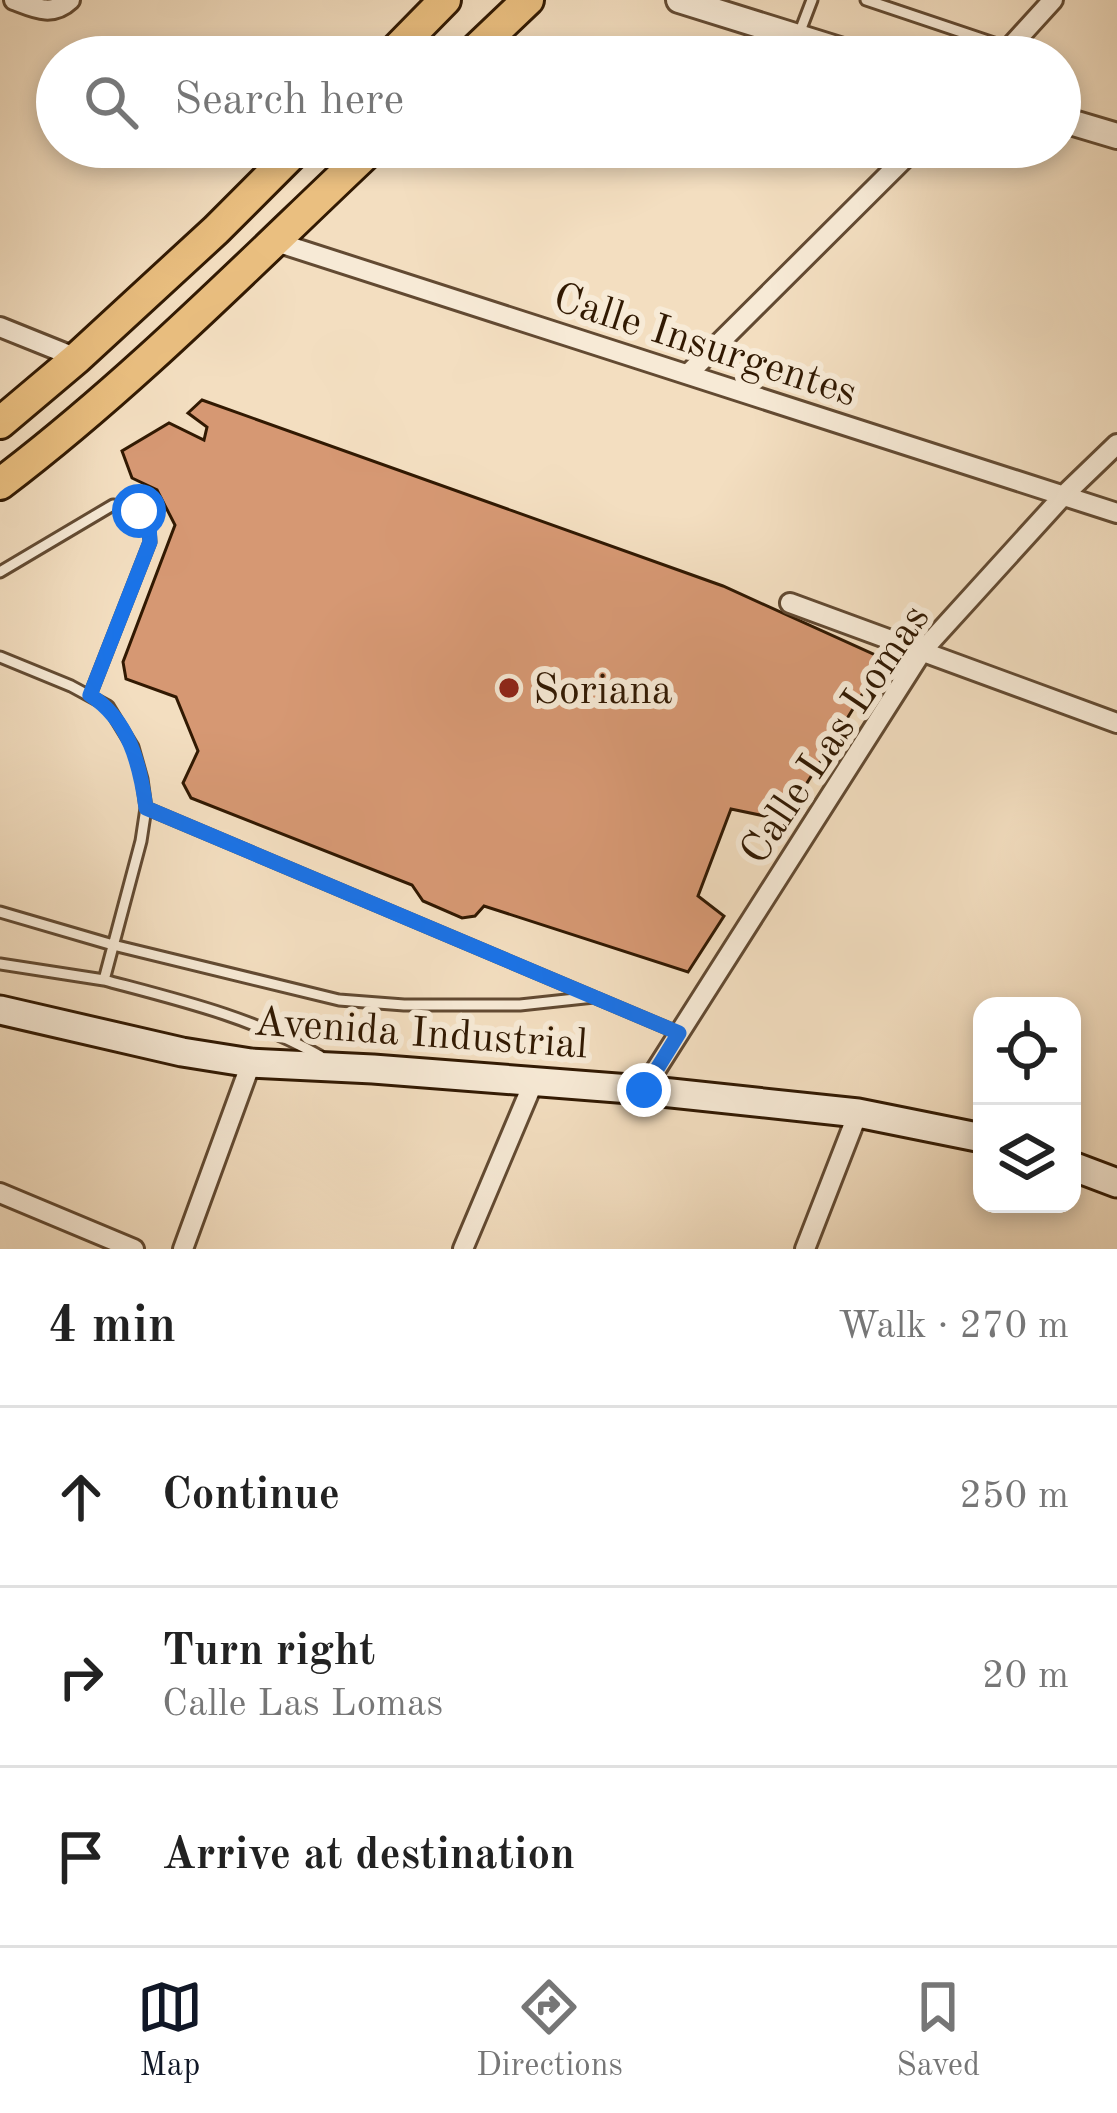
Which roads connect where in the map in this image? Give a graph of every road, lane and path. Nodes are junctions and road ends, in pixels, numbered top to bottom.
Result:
1 (14, 0) edge
2 (446, 0) edge
3 (528, 0) edge
4 (679, 0) edge
5 (812, 0) edge
6 (866, 0) edge
7 (1053, 0) edge
8 (64, 5) edge
9 (410, 36) edge
10 (490, 36) edge
11 (795, 36) edge
12 (798, 36) edge
13 (962, 36) edge
14 (1020, 36) edge
15 (1081, 125) edge
16 (1117, 136) edge
17 (278, 168) edge
18 (351, 168) edge
19 (895, 168) edge
20 (273, 241) junction
21 (0, 326) edge
22 (77, 358) junction
23 (688, 374) junction
24 (0, 423) edge
25 (1117, 444) edge
26 (0, 484) edge
27 (1063, 496) junction
28 (1117, 513) edge
29 (0, 572) edge
30 (790, 603) dead end
31 (922, 650) junction
32 (0, 657) edge
33 (90, 695) junction
34 (1117, 723) edge
35 (146, 808) junction
36 (0, 911) edge
37 (112, 945) junction
38 (0, 964) edge
39 (104, 980) junction
40 (594, 997) junction
41 (0, 1010) edge
42 (679, 1033) junction
43 (251, 1063) junction
44 (340, 1067) junction
45 (534, 1082) junction
46 (644, 1090) junction
47 (857, 1113) junction
48 (973, 1136) edge
49 (1081, 1170) edge
50 (1117, 1184) edge
51 (0, 1193) edge
52 (134, 1249) edge
53 (184, 1249) edge
54 (463, 1249) edge
55 (805, 1249) edge

1 - 8 street
2 - 9 main road
3 - 10 main road
4 - 11 street
5 - 12 lane
6 - 13 lane
7 - 14 street
15 - 16 street
17 - 22 main road
18 - 20 main road
19 - 23 street
20 - 23 street, Calle Insurgentes
20 - 26 main road
21 - 22 street
22 - 24 main road
23 - 27 street, Calle Insurgentes
25 - 27 street, Calle Las Lomas
27 - 28 street, Calle Insurgentes
27 - 31 street, Calle Las Lomas
29 - 33 lane
30 - 31 street
31 - 34 street
31 - 42 street, Calle Las Lomas
32 - 33 lane
33 - 35 lane
35 - 37 lane
35 - 40 lane
36 - 37 lane
37 - 39 lane
37 - 40 lane
38 - 39 lane
39 - 44 lane
40 - 42 lane
41 - 43 main road, Avenida Industrial
42 - 46 street, Calle Las Lomas
43 - 44 main road, Avenida Industrial
43 - 53 street
44 - 45 main road, Avenida Industrial
45 - 46 main road, Avenida Industrial
45 - 54 street
46 - 47 main road, Avenida Industrial
47 - 48 main road, Avenida Industrial
47 - 55 street
49 - 50 main road
51 - 52 street

